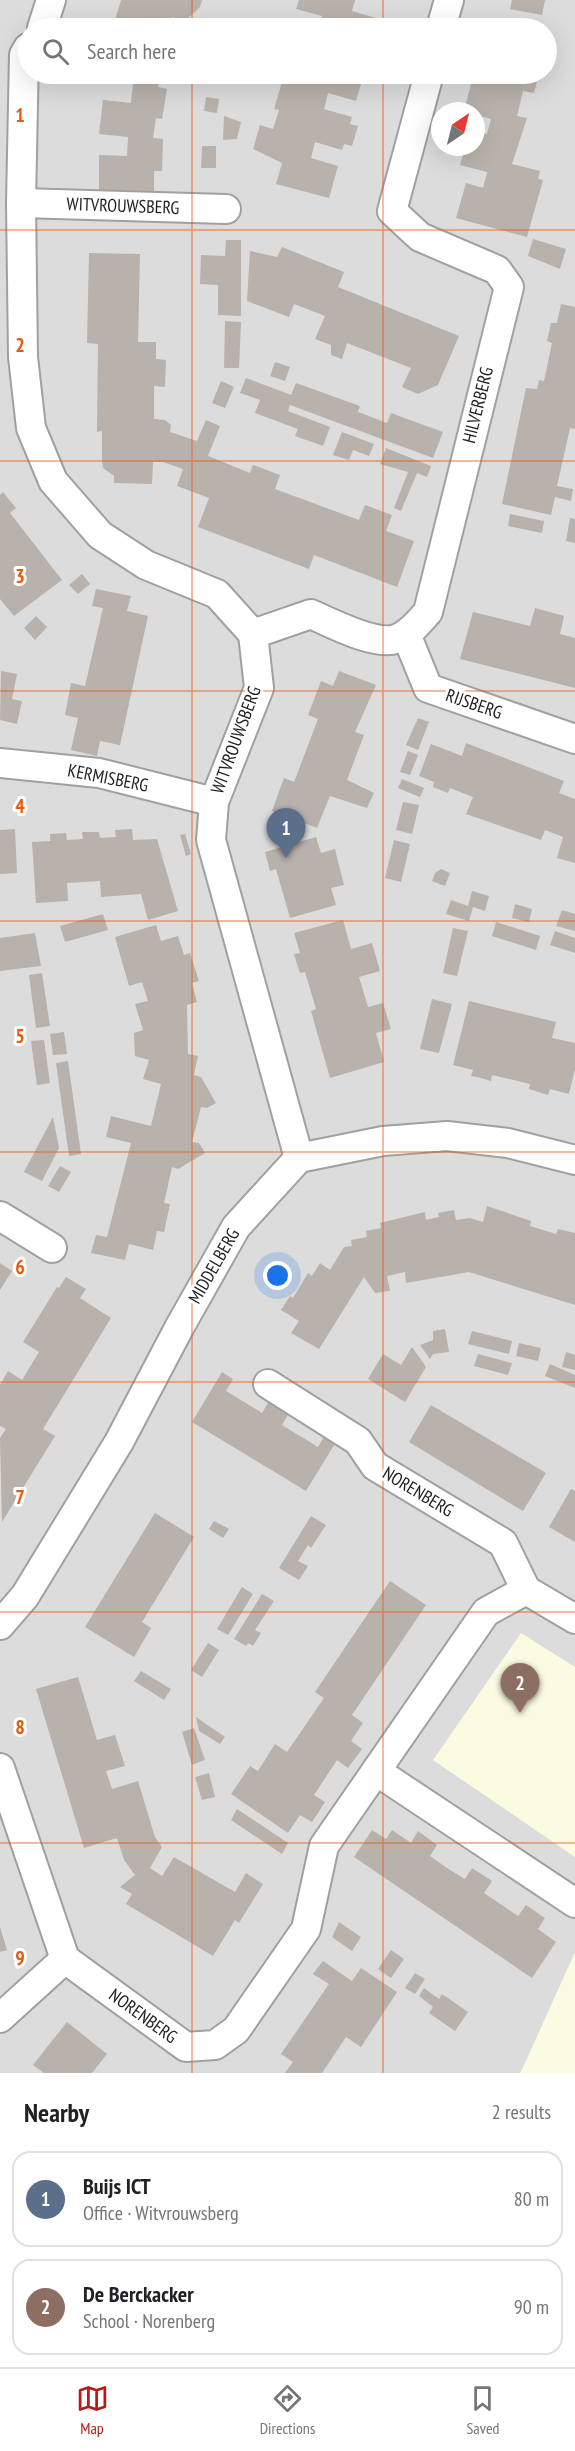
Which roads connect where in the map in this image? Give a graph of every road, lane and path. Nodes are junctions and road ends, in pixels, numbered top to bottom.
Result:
1 (51, 0) edge
2 (449, 0) edge
3 (45, 18) edge
4 (444, 18) edge
5 (17, 52) edge
6 (426, 84) edge
7 (21, 203) junction
8 (226, 208) dead end
9 (11, 359) edge
10 (253, 634) junction
11 (406, 634) junction
12 (575, 739) edge
13 (0, 763) edge
14 (214, 802) junction
15 (299, 1158) junction
16 (575, 1160) edge
17 (0, 1216) edge
18 (52, 1248) dead end
19 (268, 1383) dead end
20 (526, 1590) junction
21 (575, 1619) edge
22 (0, 1625) edge
23 (0, 1767) edge
24 (376, 1771) junction
25 (575, 1903) edge
26 (64, 1959) junction
27 (0, 2018) edge

1 - 3 street
2 - 4 street
5 - 7 street
6 - 11 street, HILVERBERG
7 - 8 street, WITVROUWSBERG
7 - 9 street
9 - 10 street
10 - 11 street
10 - 14 street, WITVROUWSBERG
11 - 12 street, RIJSBERG
13 - 14 street, KERMISBERG
14 - 15 street, WITVROUWSBERG
15 - 16 street
15 - 22 street, MIDDELBERG
17 - 18 street
19 - 20 street, NORENBERG
20 - 21 street
20 - 24 street, NORENBERG
23 - 26 street
24 - 25 street
24 - 26 street, NORENBERG
26 - 27 street

